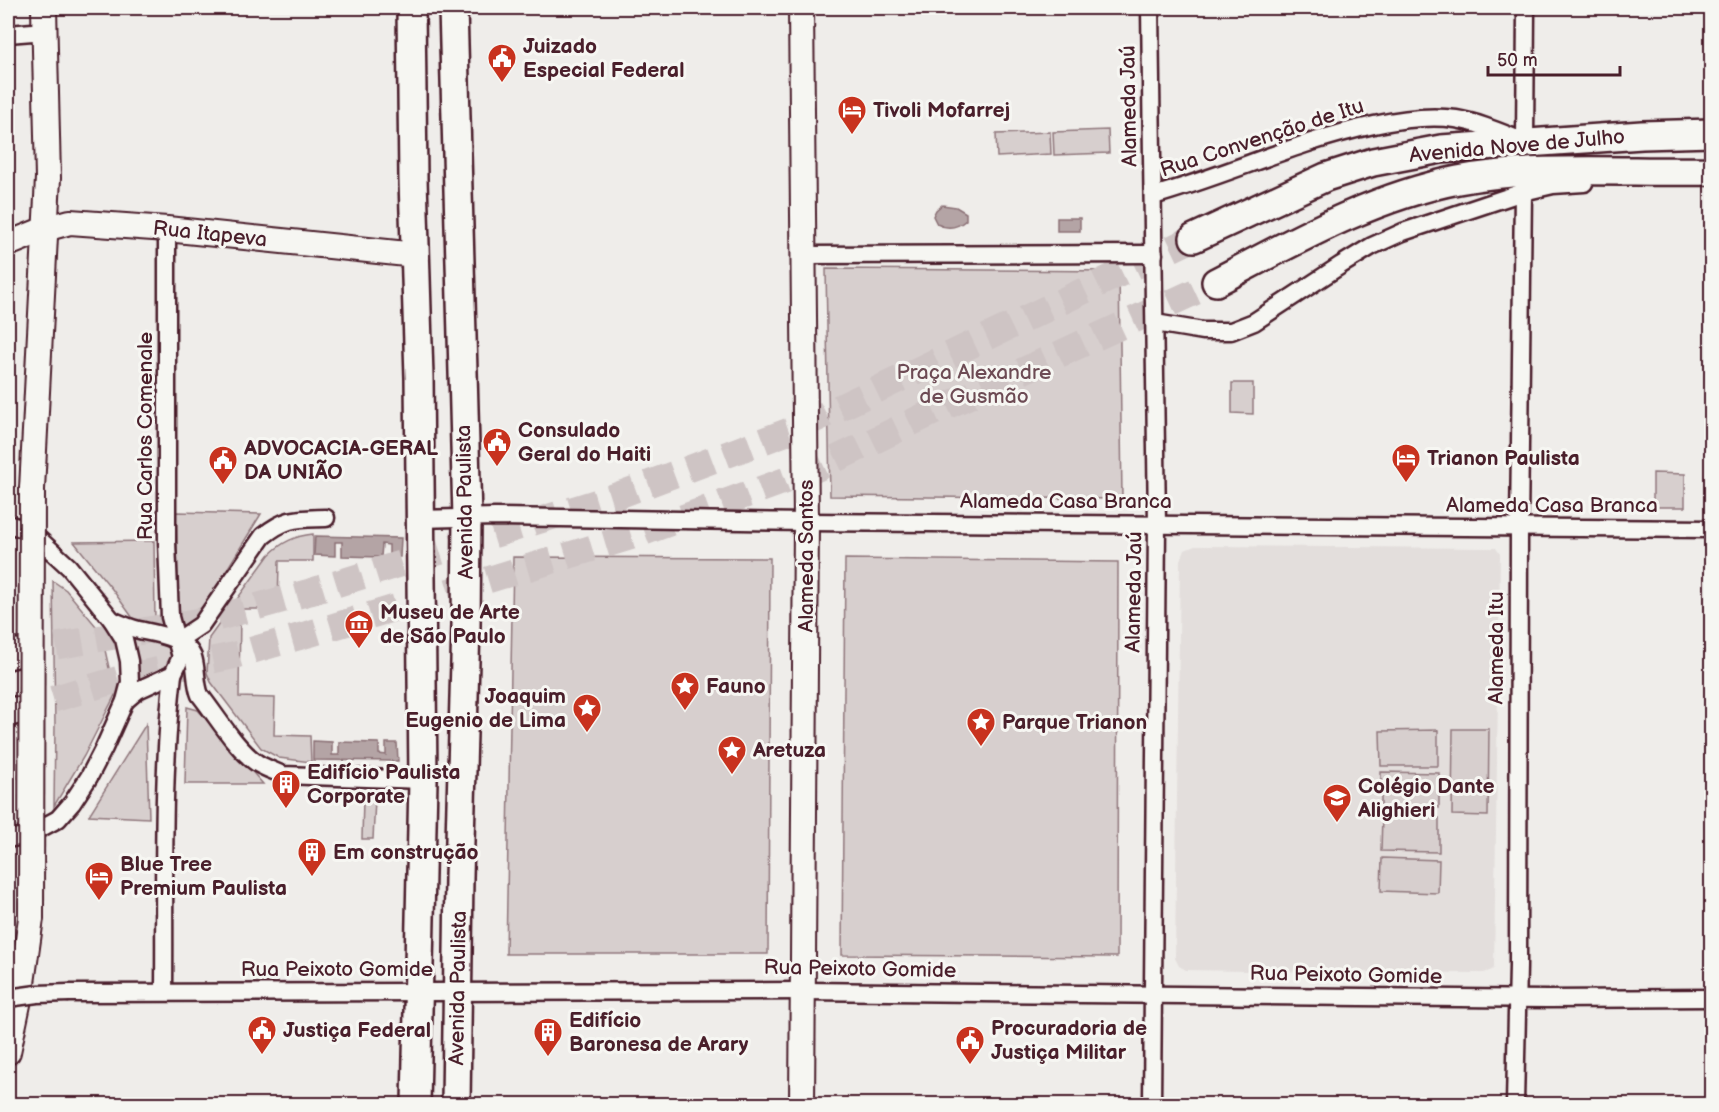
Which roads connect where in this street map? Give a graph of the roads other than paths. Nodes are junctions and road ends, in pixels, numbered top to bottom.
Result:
1 (411, 8) edge
2 (453, 8) edge
3 (801, 8) edge
4 (1150, 8) edge
5 (1526, 8) edge
6 (44, 19) edge
7 (8, 34) edge
8 (1712, 133) edge
9 (1525, 142) junction
10 (1712, 171) edge
11 (1642, 172) junction
12 (1523, 192) junction
13 (1153, 196) junction
14 (45, 229) junction
15 (167, 229) junction
16 (1194, 238) tunnel mouth
17 (8, 244) edge
18 (1154, 254) junction
19 (416, 255) junction
20 (804, 255) junction
21 (1216, 282) tunnel mouth
22 (1155, 324) junction
23 (326, 518) dead end
24 (467, 518) junction
25 (420, 519) junction
26 (806, 522) junction
27 (8, 524) edge
28 (1157, 524) junction
29 (1519, 528) junction
30 (1712, 529) edge
31 (112, 621) junction
32 (177, 641) junction
33 (173, 674) junction
34 (125, 701) junction
35 (423, 780) junction
36 (8, 838) edge
37 (459, 991) junction
38 (804, 991) junction
39 (164, 992) junction
40 (419, 992) junction
41 (1153, 995) junction
42 (8, 998) edge
43 (1712, 998) edge
44 (1518, 999) junction
45 (8, 1052) edge
46 (416, 1104) edge
47 (456, 1104) edge
48 (802, 1104) edge
49 (1152, 1104) edge
50 (1515, 1104) edge

1 - 19 main road, Avenida Paulista
2 - 24 main road, Avenida Paulista
3 - 20 street, Alameda Santos
4 - 13 street, Alameda Jaú
5 - 9 street
6 - 7 street
6 - 14 street
8 - 9 main road, Avenida Nove de Julho
9 - 13 street, Rua Convenção de Itu
9 - 16 main road, Avenida Nove de Julho
10 - 11 main road, Avenida Nove de Julho
11 - 12 street
11 - 21 main road, Avenida Nove de Julho
12 - 22 street
12 - 29 street, Alameda Itu
13 - 18 street, Alameda Jaú
14 - 15 street, Rua Itapeva
14 - 17 street, Rua Itapeva
14 - 45 street, bridge
15 - 19 street, Rua Itapeva
15 - 32 street, Rua Carlos Comenale
18 - 20 street
18 - 22 street, Alameda Jaú
19 - 25 main road, Avenida Paulista
20 - 26 street, Alameda Santos
22 - 28 street, Alameda Jaú
23 - 32 street
24 - 25 street, Alameda Casa Branca
24 - 26 street, Alameda Casa Branca
24 - 37 main road, Avenida Paulista
25 - 35 main road, Avenida Paulista
26 - 28 street, Alameda Casa Branca
26 - 38 street, Alameda Santos
27 - 31 street
28 - 29 street, Alameda Casa Branca
28 - 41 street, Alameda Jaú
29 - 30 street, Alameda Casa Branca
29 - 44 street, Alameda Itu
31 - 32 street
31 - 34 street
32 - 33 street
32 - 35 street
33 - 34 street
33 - 39 street
34 - 36 street
35 - 40 main road, Avenida Paulista
37 - 38 street, Rua Peixoto Gomide
37 - 40 street, Rua Peixoto Gomide
37 - 47 main road, Avenida Paulista
38 - 41 street, Rua Peixoto Gomide
38 - 48 street, Alameda Santos
39 - 40 street, Rua Peixoto Gomide
39 - 42 street, Rua Peixoto Gomide, bridge
40 - 46 main road, Avenida Paulista
41 - 44 street, Rua Peixoto Gomide
41 - 49 street, Alameda Jaú
43 - 44 street, Rua Peixoto Gomide
44 - 50 street, Alameda Itu

